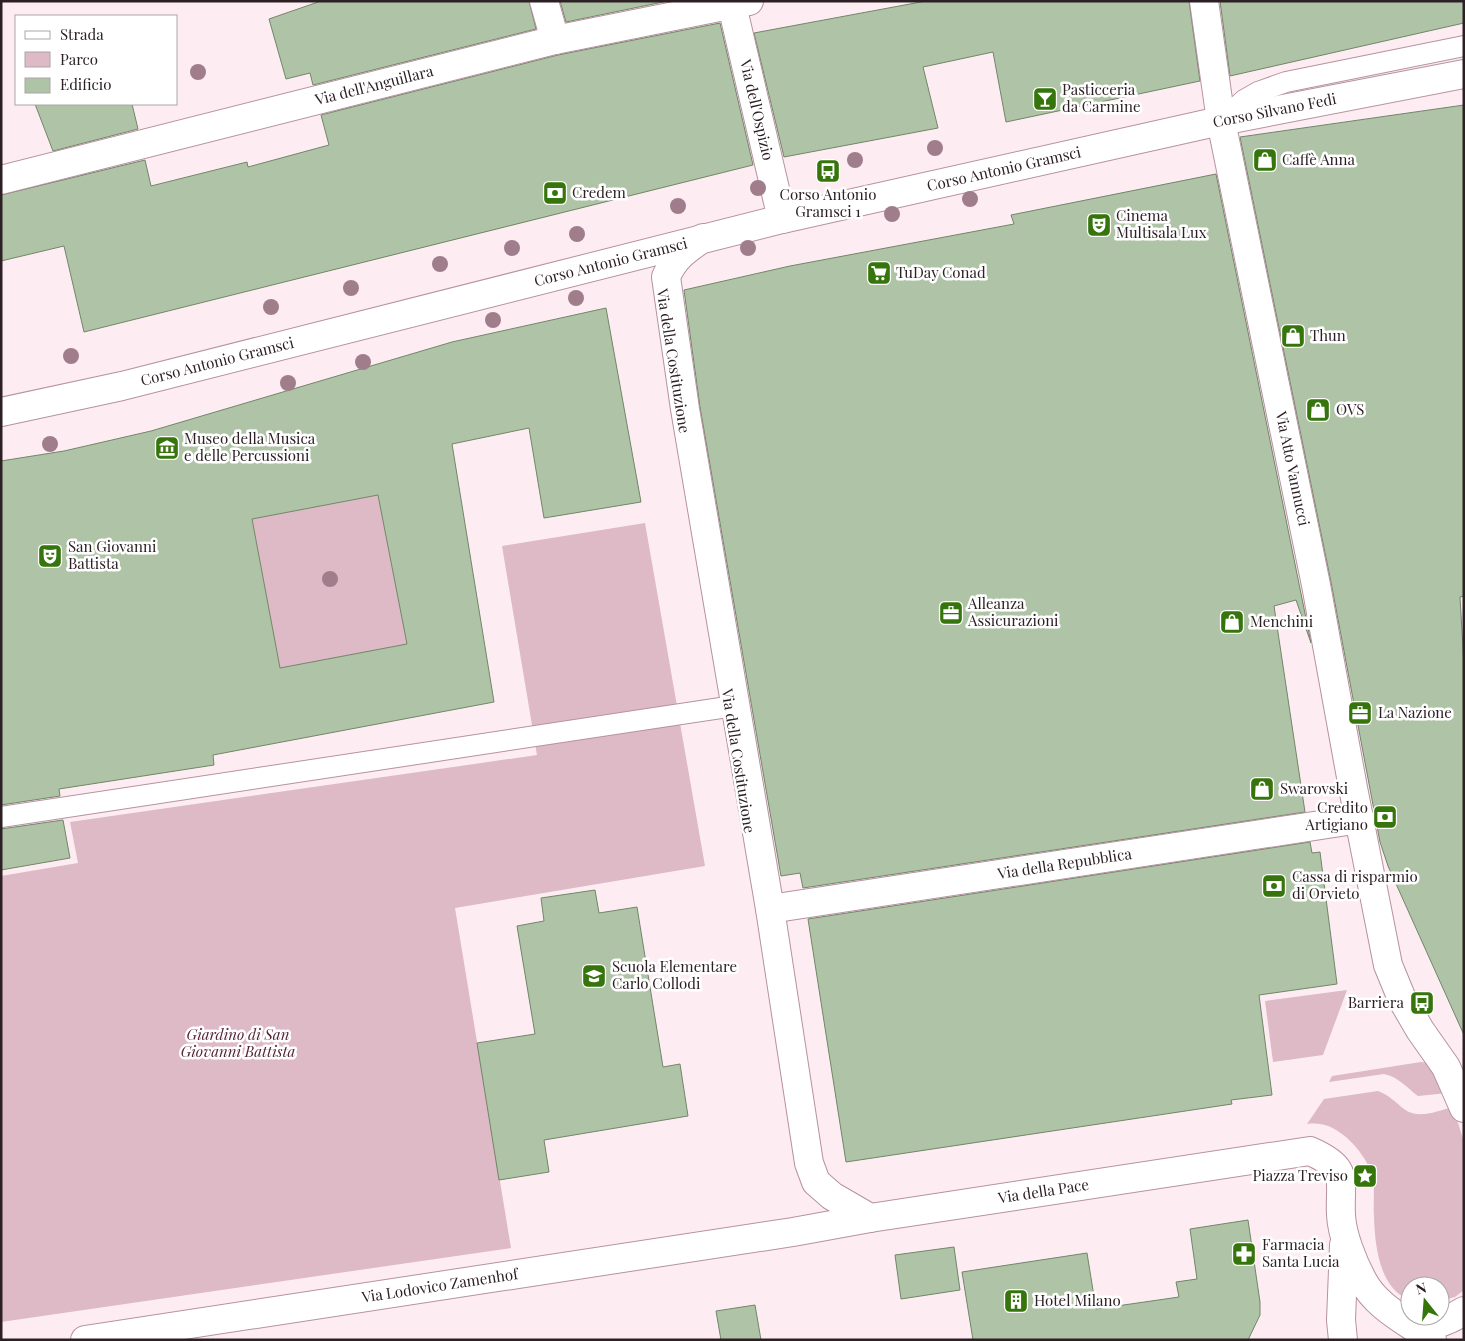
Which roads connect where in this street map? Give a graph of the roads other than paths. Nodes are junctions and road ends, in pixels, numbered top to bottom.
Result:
1 (544, 1) edge
2 (1204, 1) edge
3 (738, 2) edge
4 (555, 40) junction
5 (1464, 46) edge
6 (1464, 74) edge
7 (1221, 121) junction
8 (1, 180) edge
9 (782, 218) junction
10 (657, 268) junction
11 (1, 412) edge
12 (1, 421) edge
13 (732, 706) junction
14 (1, 816) edge
15 (1360, 818) junction
16 (770, 909) junction
17 (1464, 1108) edge
18 (863, 1219) junction
19 (793, 1232) joint
20 (1344, 1234) junction
21 (1436, 1330) edge
22 (85, 1340) edge
23 (1343, 1340) edge

1 - 4 street
2 - 7 street, Via Atto Vannucci
3 - 4 street, Via dell'Anguillara
3 - 9 street, Via dell'Ospizio
4 - 8 street, Via dell'Anguillara
5 - 7 lane, Corso Silvano Fedi
6 - 7 street, Corso Silvano Fedi
7 - 9 street, Corso Antonio Gramsci
7 - 15 street, Via Atto Vannucci
9 - 10 street, Corso Antonio Gramsci
10 - 11 street, Corso Antonio Gramsci
10 - 12 lane, Corso Antonio Gramsci
10 - 13 street, Via della Costituzione
13 - 14 lane
13 - 16 street, Via della Costituzione
13 - 18 lane, Via della Costituzione
15 - 16 street, Via della Repubblica
15 - 17 street
16 - 18 street, Via della Costituzione
18 - 19 street, Via della Pace
18 - 20 street, Via della Pace
19 - 22 street, Via Lodovico Zamenhof
20 - 21 street
20 - 23 street

